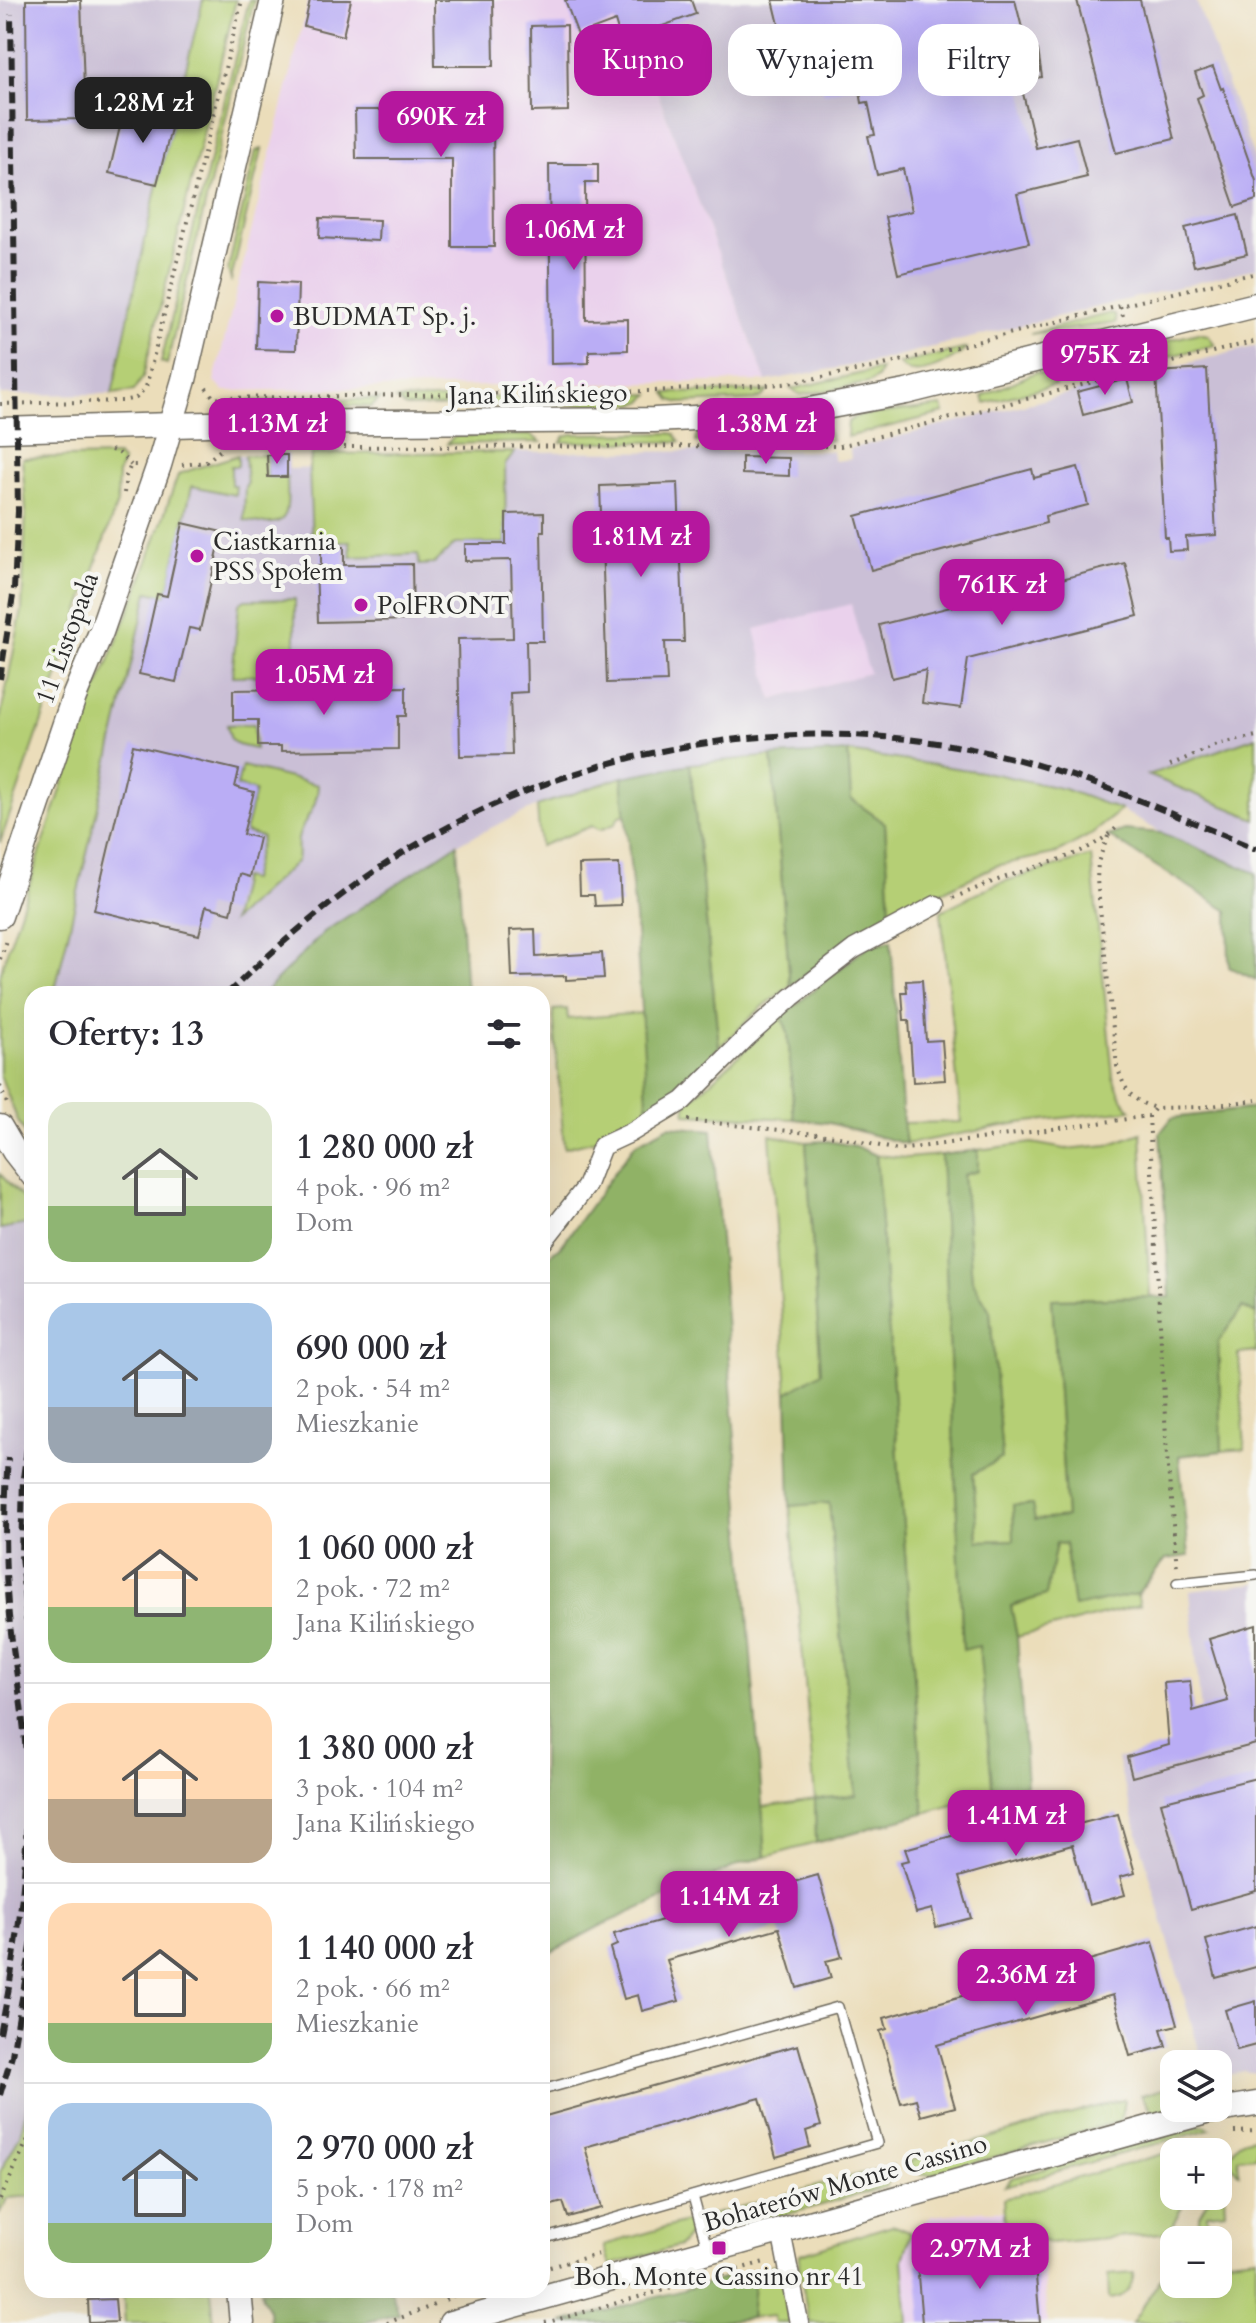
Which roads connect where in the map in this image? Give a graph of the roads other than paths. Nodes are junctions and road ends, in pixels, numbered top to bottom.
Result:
1 (273, 0) edge
2 (1256, 305) edge
3 (171, 425) junction
4 (0, 430) edge
5 (936, 905) road end
6 (0, 916) edge
7 (0, 1127) edge
8 (24, 1164) edge
9 (550, 1233) edge
10 (1256, 1575) edge
11 (1177, 1583) road end
12 (550, 2088) edge
13 (1256, 2104) edge
14 (693, 2196) junction
15 (781, 2231) junction
16 (550, 2237) edge
17 (708, 2252) junction
18 (550, 2296) edge
19 (240, 2298) edge
20 (541, 2298) edge
21 (242, 2323) edge
22 (451, 2323) edge
23 (799, 2323) edge

1 - 3 street, 11 Listopada
2 - 3 street, Jana Kilińskiego
3 - 4 street, Jana Kilińskiego
3 - 6 street, 11 Listopada
5 - 9 street
7 - 8 street
10 - 11 lane
12 - 14 lane
13 - 15 street, Bohaterów Monte Cassino
14 - 16 lane
14 - 17 lane
15 - 17 street, Bohaterów Monte Cassino
15 - 23 street
17 - 18 street, Bohaterów Monte Cassino
19 - 21 street
20 - 22 street, Bohaterów Monte Cassino

